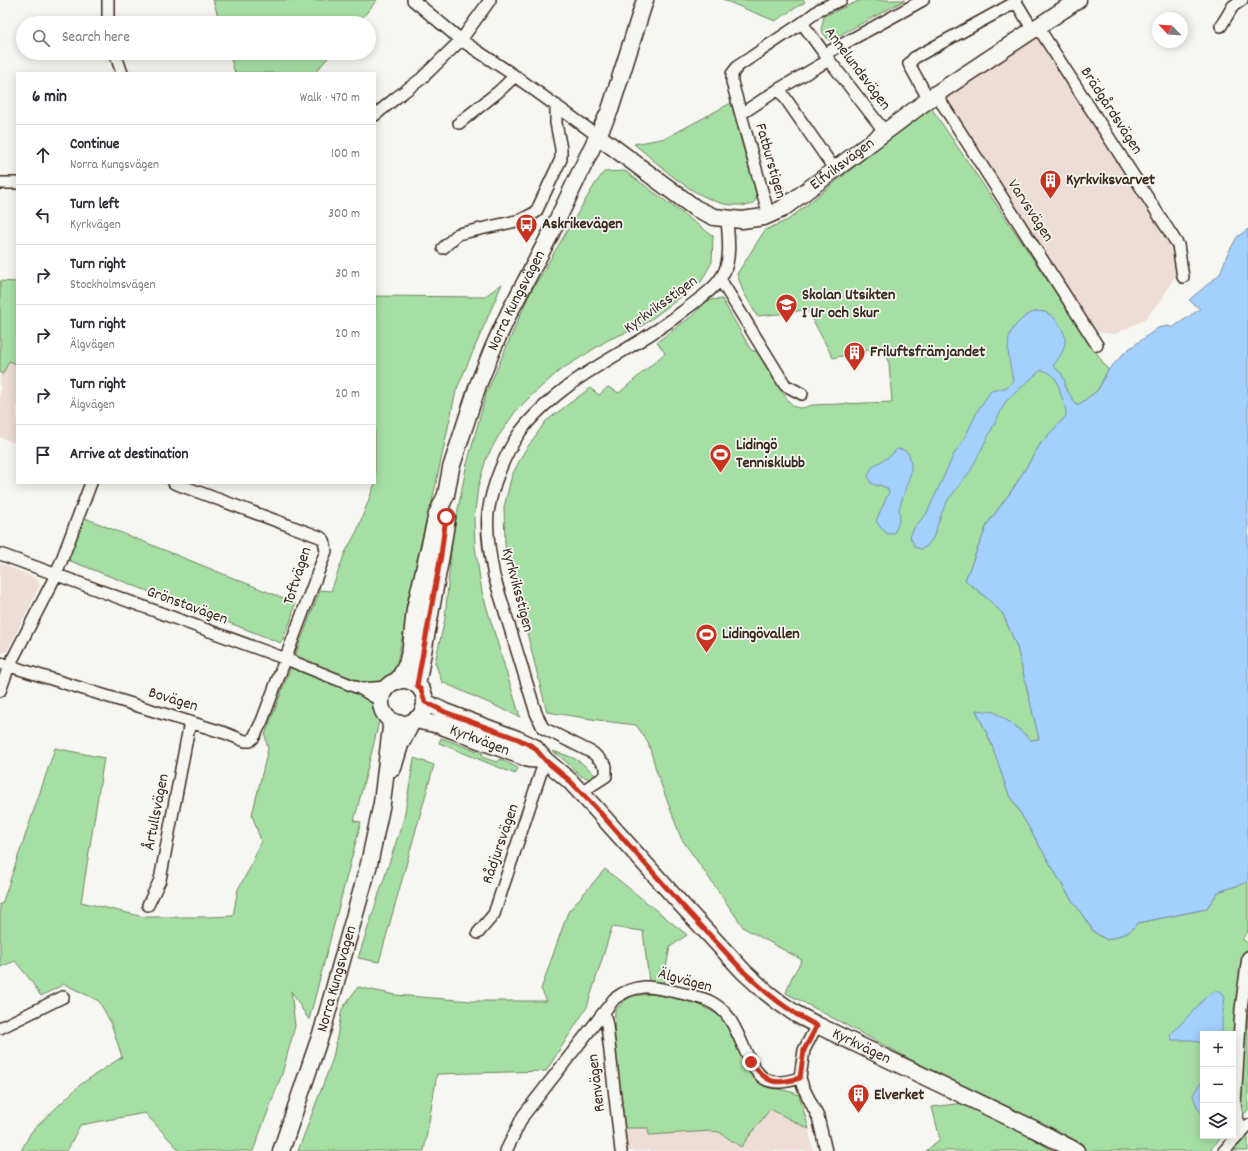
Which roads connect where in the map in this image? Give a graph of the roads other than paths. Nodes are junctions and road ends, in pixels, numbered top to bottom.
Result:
1 (108, 0) edge
2 (413, 0) edge
3 (490, 0) edge
4 (645, 0) edge
5 (841, 0) edge
6 (923, 0) edge
7 (1078, 0) edge
8 (1242, 0) edge
9 (108, 16) edge
10 (802, 23) junction
11 (1221, 26) dead end
12 (1036, 28) junction
13 (461, 40) junction
14 (827, 57) junction
15 (117, 60) edge
16 (122, 72) edge
17 (515, 76) junction
18 (779, 89) junction
19 (932, 97) junction
20 (556, 105) junction
21 (741, 114) junction
22 (376, 115) edge
23 (459, 123) dead end
24 (885, 132) junction
25 (598, 136) junction
26 (835, 170) junction
27 (0, 183) edge
28 (16, 183) edge
29 (769, 216) junction
30 (728, 219) junction
31 (443, 248) dead end
32 (1184, 278) dead end
33 (720, 279) junction
34 (1097, 345) dead end
35 (802, 394) dead end
36 (91, 484) edge
37 (177, 484) edge
38 (446, 495) junction
39 (0, 554) edge
40 (56, 575) junction
41 (286, 659) junction
42 (5, 664) edge
43 (417, 685) junction
44 (388, 689) junction
45 (0, 691) edge
46 (425, 702) junction
47 (390, 720) junction
48 (413, 721) junction
49 (190, 722) junction
50 (545, 760) junction
51 (581, 792) junction
52 (382, 804) junction
53 (148, 905) dead end
54 (478, 933) dead end
55 (1248, 957) edge
56 (63, 997) dead end
57 (604, 1012) junction
58 (817, 1026) junction
59 (0, 1028) edge
60 (800, 1078) junction
61 (1248, 1125) edge
62 (1240, 1135) junction
63 (281, 1151) edge
64 (506, 1151) edge
65 (621, 1151) edge
66 (826, 1151) edge
67 (1076, 1151) edge
68 (1224, 1151) edge

1 - 9 street
2 - 13 street
3 - 13 street
4 - 25 main road, Norra Kungsvägen
5 - 10 street, Annelundsvägen
6 - 14 street, Fatburstigen
7 - 12 main road, Elfviksvägen
8 - 11 street
10 - 14 street, Annelundsvägen
10 - 21 street, Fatburstigen
12 - 19 main road, Elfviksvägen
12 - 19 street, Brädgårdsvägen
12 - 32 street, Brädgårdsvägen
13 - 17 street
13 - 22 street
14 - 18 street, Fatburstigen
14 - 24 street, Annelundsvägen
15 - 16 street
17 - 20 street
17 - 23 street
18 - 21 street, Fatburstigen
18 - 26 street
19 - 24 main road, Elfviksvägen
19 - 34 street, Varvsvägen
20 - 25 street
20 - 31 street
21 - 29 street, Fatburstigen
24 - 26 main road, Elfviksvägen
25 - 30 main road, Elfviksvägen
25 - 38 main road, Norra Kungsvägen
26 - 29 main road, Elfviksvägen
27 - 28 street
29 - 30 main road, Elfviksvägen
30 - 33 street, Kyrkviksstigen
33 - 35 street, Kyrkviksstigen
33 - 51 street, Kyrkviksstigen
36 - 40 street
37 - 41 street, Toftvägen
38 - 43 main road, Norra Kungsvägen
38 - 44 main road, Norra Kungsvägen
39 - 40 street, Grönstavägen
40 - 41 street, Grönstavägen
40 - 42 street
41 - 44 street, Grönstavägen
41 - 49 street, Bovägen
42 - 45 street
42 - 49 street, Bovägen
43 - 44 main road
43 - 46 main road
44 - 47 main road
46 - 48 main road
46 - 50 main road, Kyrkvägen
47 - 48 main road
47 - 52 main road, Norra Kungsvägen
48 - 50 main road, Kyrkvägen
48 - 52 main road, Norra Kungsvägen
49 - 53 street, Årtullsvägen
50 - 51 main road, Kyrkvägen
50 - 54 street, Rådjursvägen
51 - 58 main road, Kyrkvägen
52 - 63 main road, Norra Kungsvägen
55 - 62 street
56 - 59 street
57 - 60 street, Älgvägen
57 - 64 street, Älgvägen
57 - 65 street, Renvägen
58 - 60 street
58 - 67 main road, Kyrkvägen
60 - 66 street
61 - 62 street
62 - 68 street

